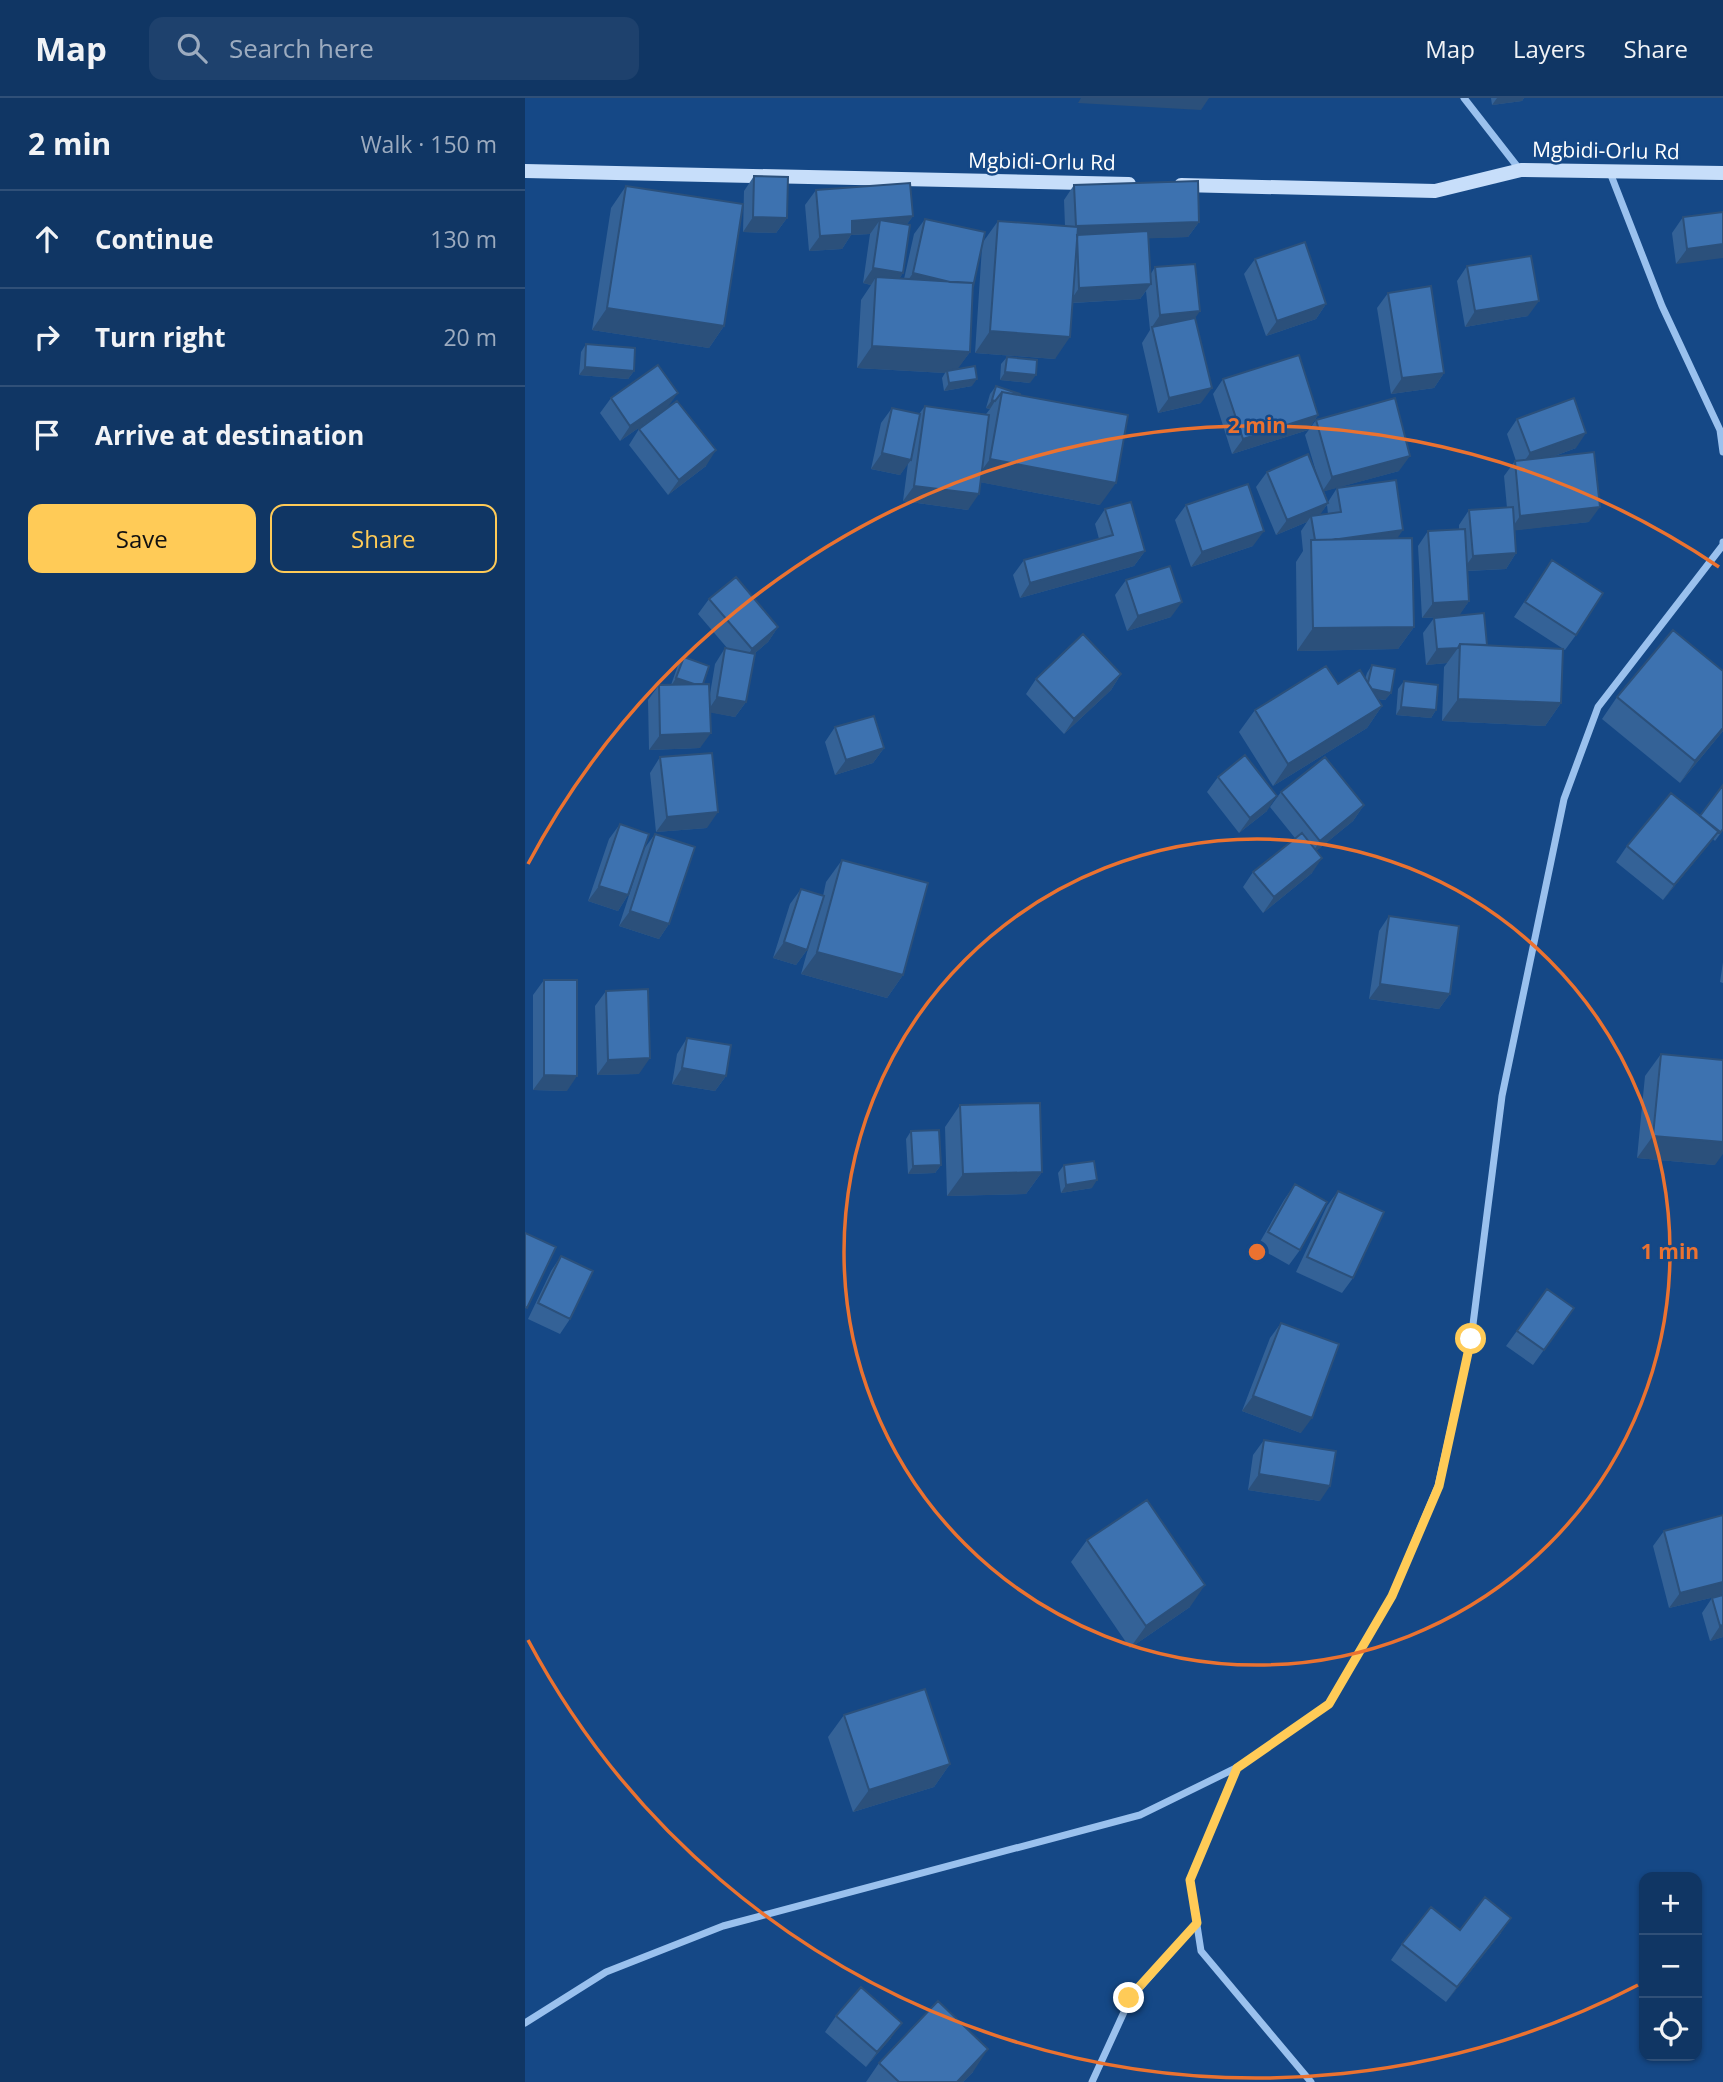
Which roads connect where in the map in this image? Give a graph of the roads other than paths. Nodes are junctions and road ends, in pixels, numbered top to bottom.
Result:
1 (1464, 98) edge
2 (1521, 170) junction
3 (1609, 170) junction
4 (525, 171) edge
5 (1723, 173) edge
6 (1141, 184) edge
7 (1169, 185) edge
8 (1723, 452) edge
9 (1723, 542) edge
10 (1237, 1768) junction
11 (1197, 1923) junction
12 (525, 2023) edge
13 (1092, 2082) edge
14 (1311, 2082) edge

1 - 2 street
2 - 3 main road, Mgbidi-Orlu Rd
2 - 7 main road, Mgbidi-Orlu Rd
3 - 5 main road, Mgbidi-Orlu Rd
3 - 8 street
4 - 6 main road, Mgbidi-Orlu Rd
9 - 10 street
10 - 11 street
10 - 12 street
11 - 13 street
11 - 14 street

